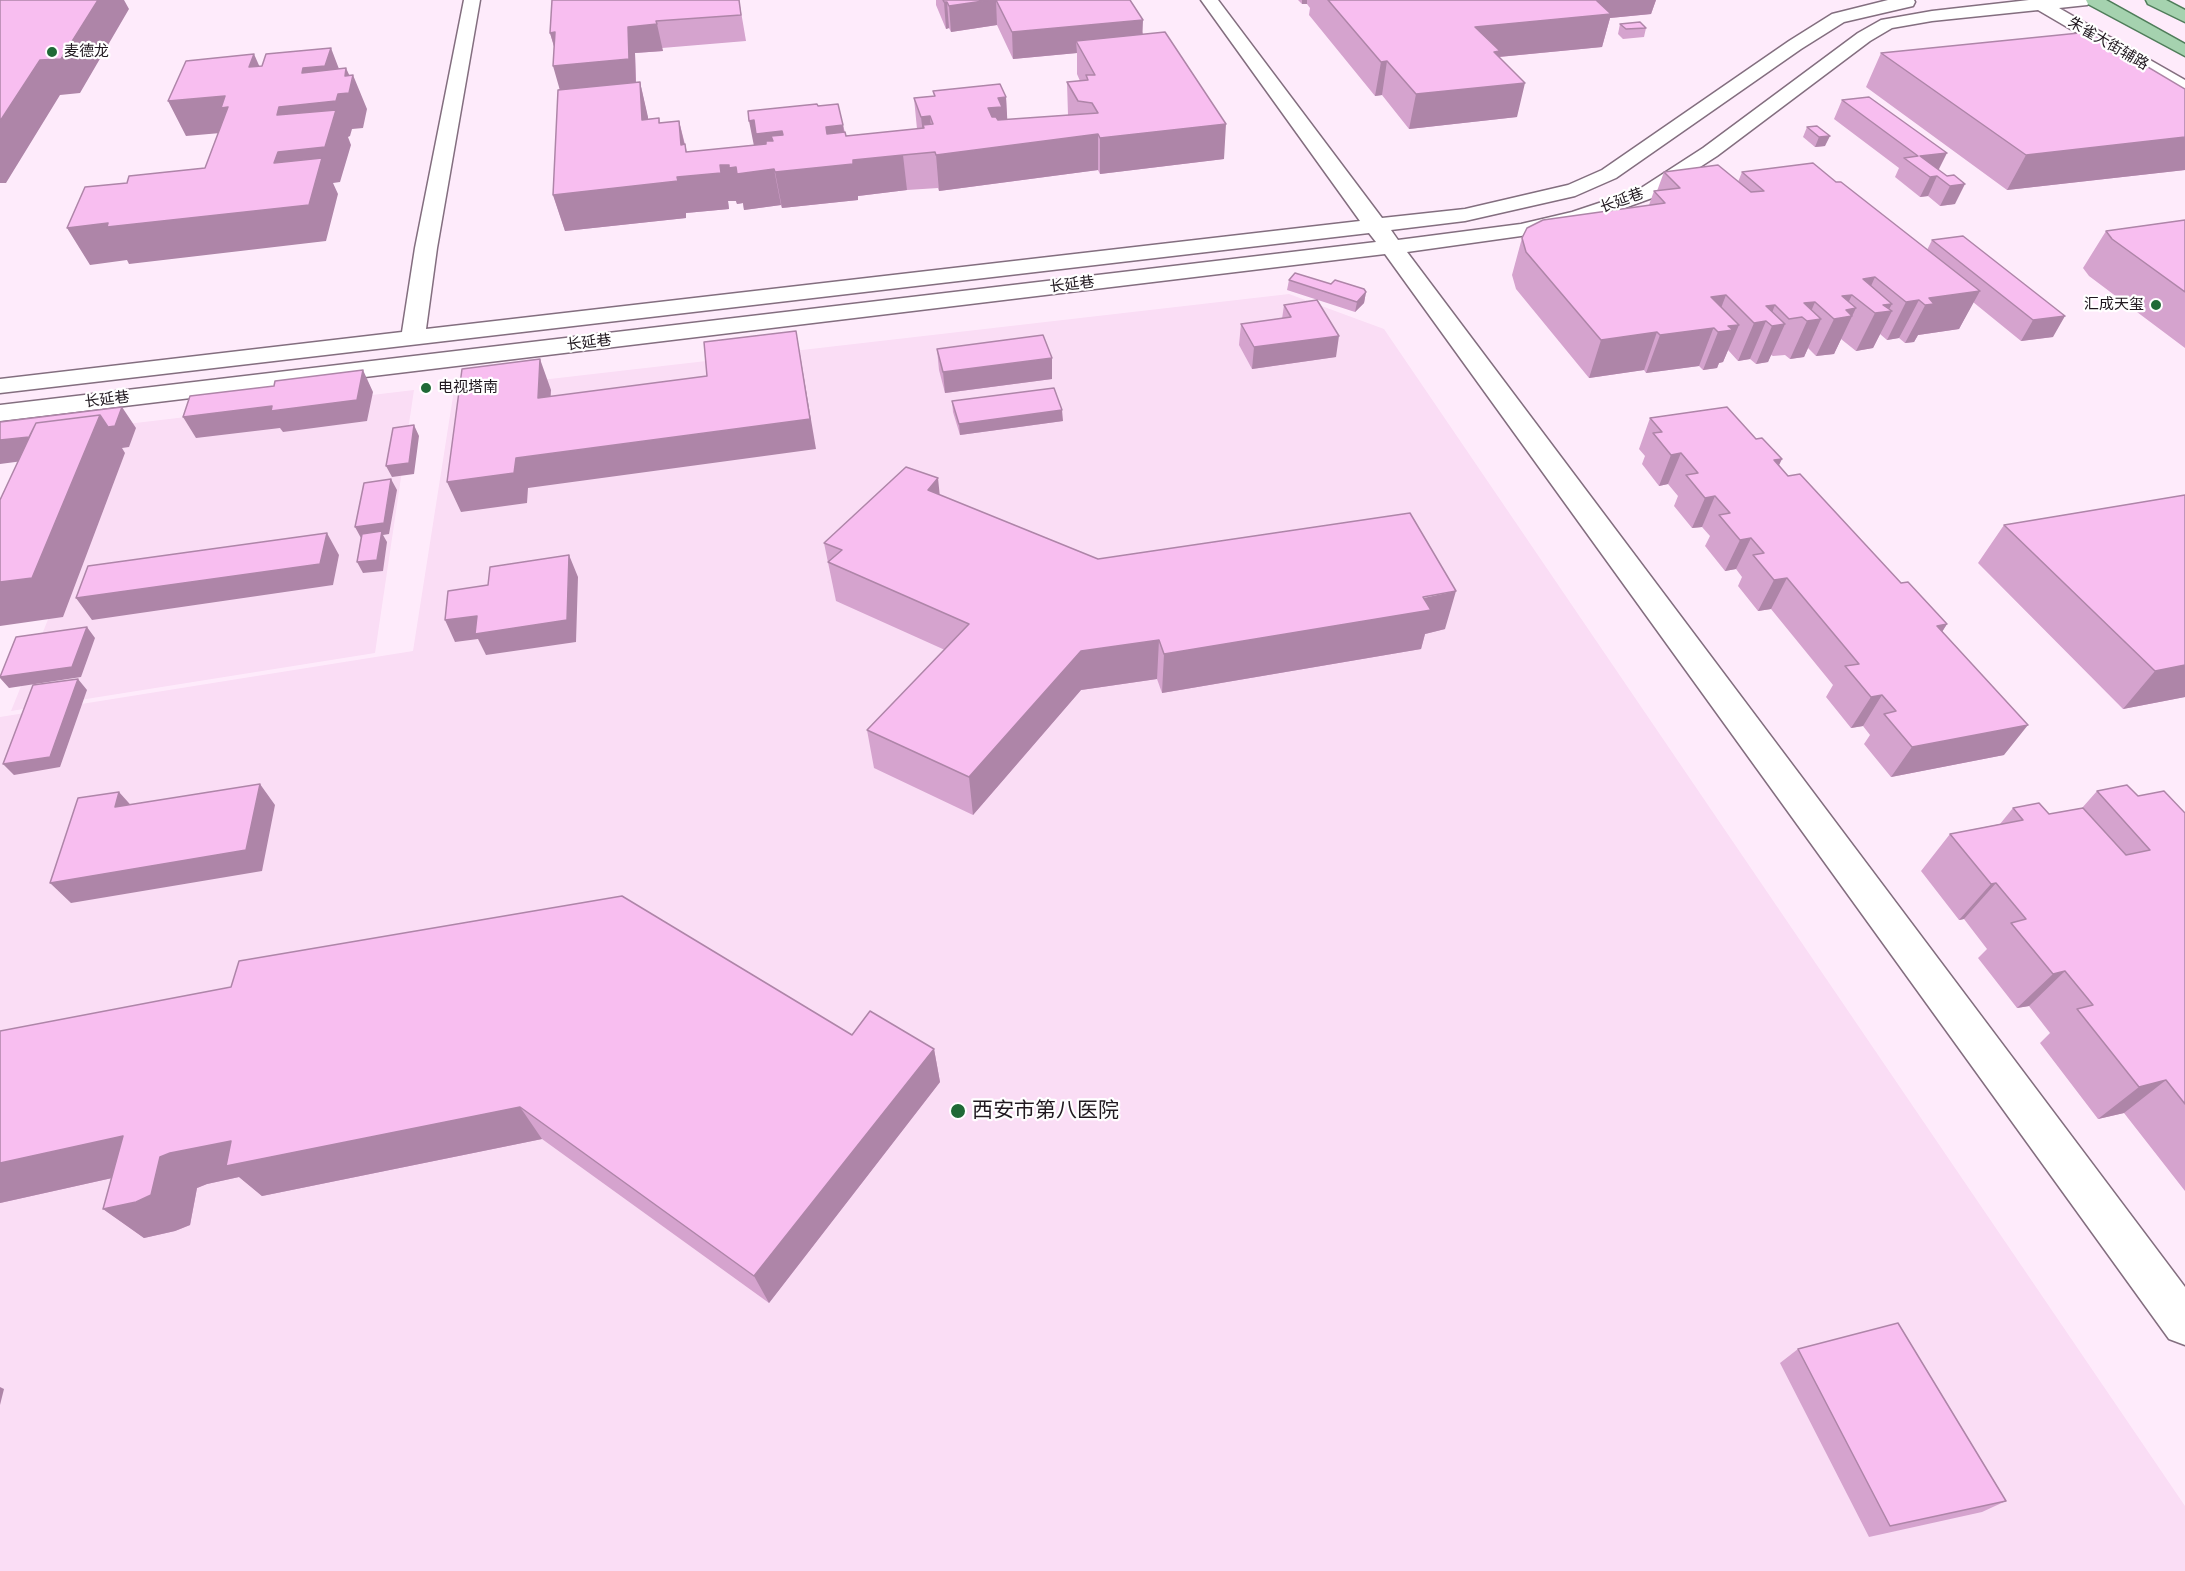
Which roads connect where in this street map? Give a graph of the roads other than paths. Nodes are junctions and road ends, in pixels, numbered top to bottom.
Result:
1 (472, 0) edge
2 (1209, 0) edge
3 (1927, 0) edge
4 (2087, 0) edge
5 (2094, 0) edge
6 (2154, 0) edge
7 (2036, 2) edge
8 (2185, 17) edge
9 (2185, 51) edge
10 (2185, 88) edge
11 (1383, 236) junction
12 (413, 338) junction
13 (0, 386) edge
14 (0, 413) edge
15 (2185, 1323) edge

1 - 12 street
2 - 11 street
3 - 11 street, 长延巷
4 - 7 street, 长延巷
5 - 9 main road
6 - 8 main road
7 - 10 street, 朱雀大街辅路
7 - 11 street, 长延巷
11 - 12 street, 长延巷
11 - 14 street, 长延巷
11 - 15 street
12 - 13 street, 长延巷

